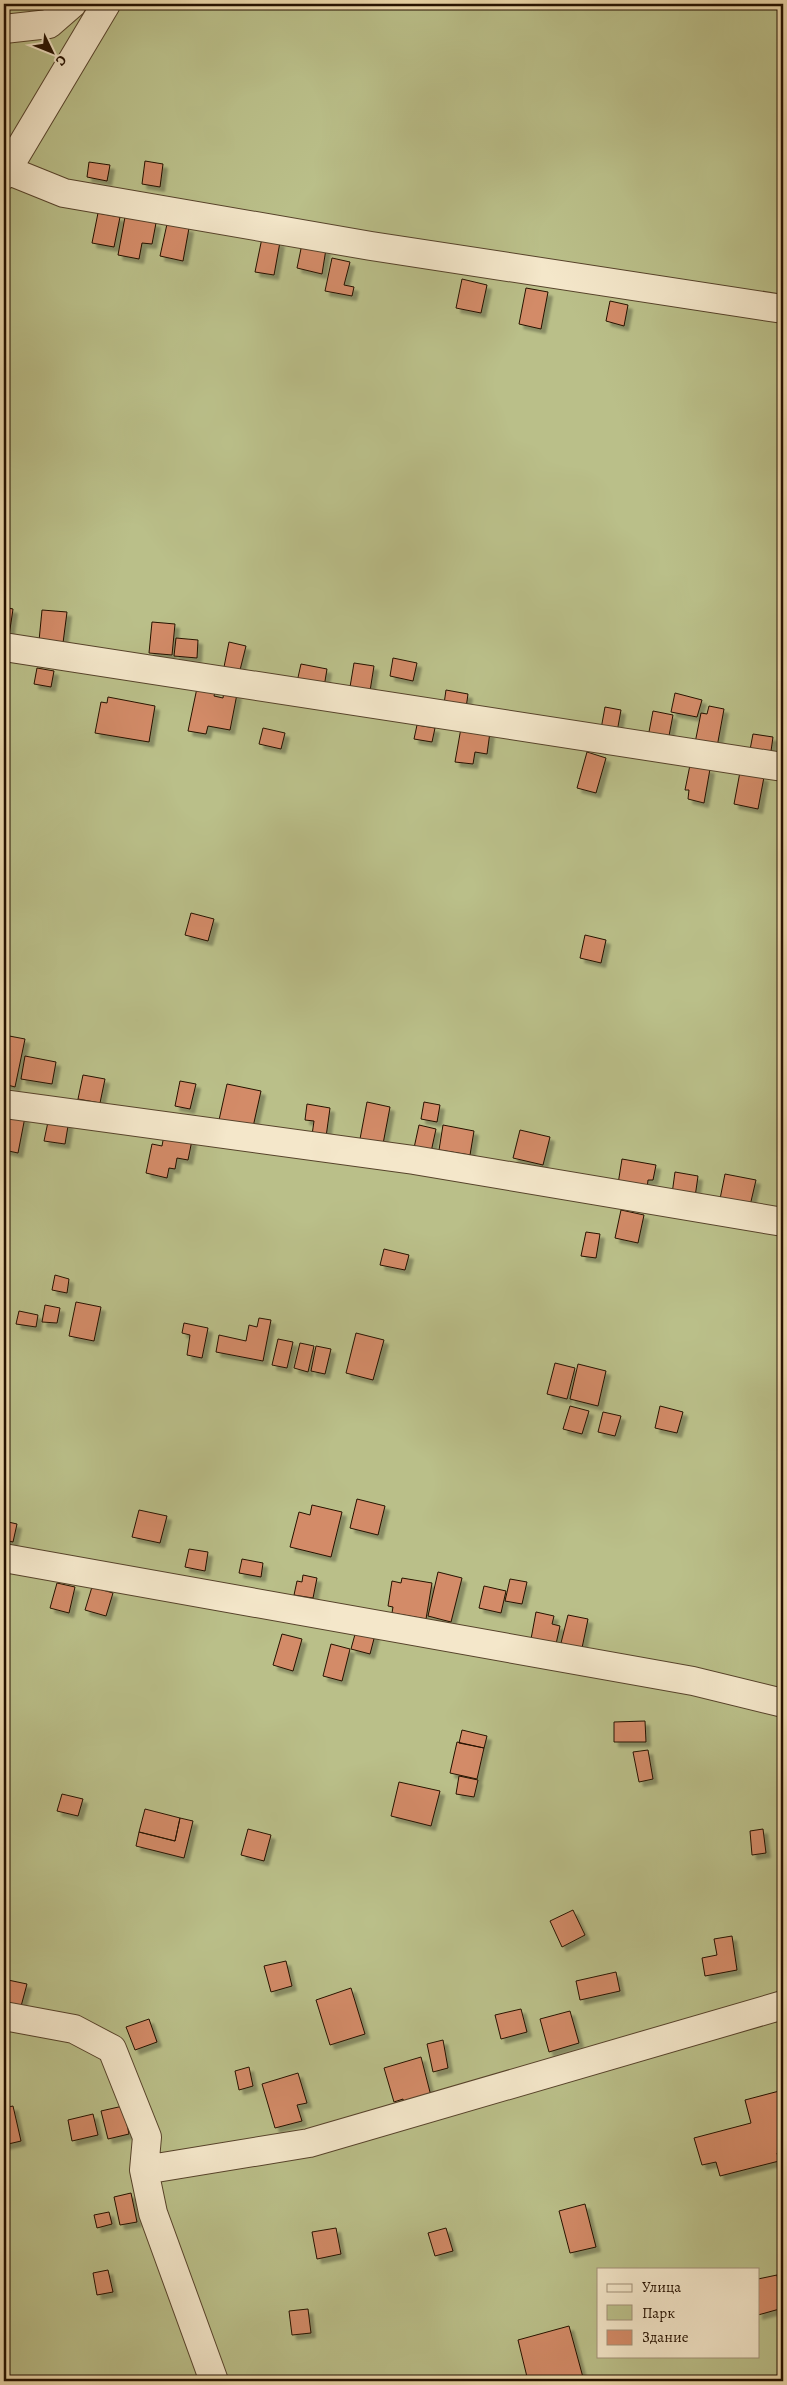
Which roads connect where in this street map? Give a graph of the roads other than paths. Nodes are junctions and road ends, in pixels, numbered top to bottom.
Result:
1 (72, 4) edge
2 (106, 4) edge
3 (4, 29) edge
4 (5, 173) edge
5 (783, 309) edge
6 (4, 647) edge
7 (783, 767) edge
8 (4, 1104) edge
9 (783, 1222) edge
10 (4, 1558) edge
11 (783, 1703) edge
12 (783, 2005) edge
13 (4, 2016) edge
14 (144, 2170) junction
15 (214, 2381) edge

1 - 3 lane
2 - 4 lane
4 - 5 lane
6 - 7 lane
8 - 9 lane
10 - 11 lane
12 - 14 lane
13 - 14 lane
14 - 15 lane

